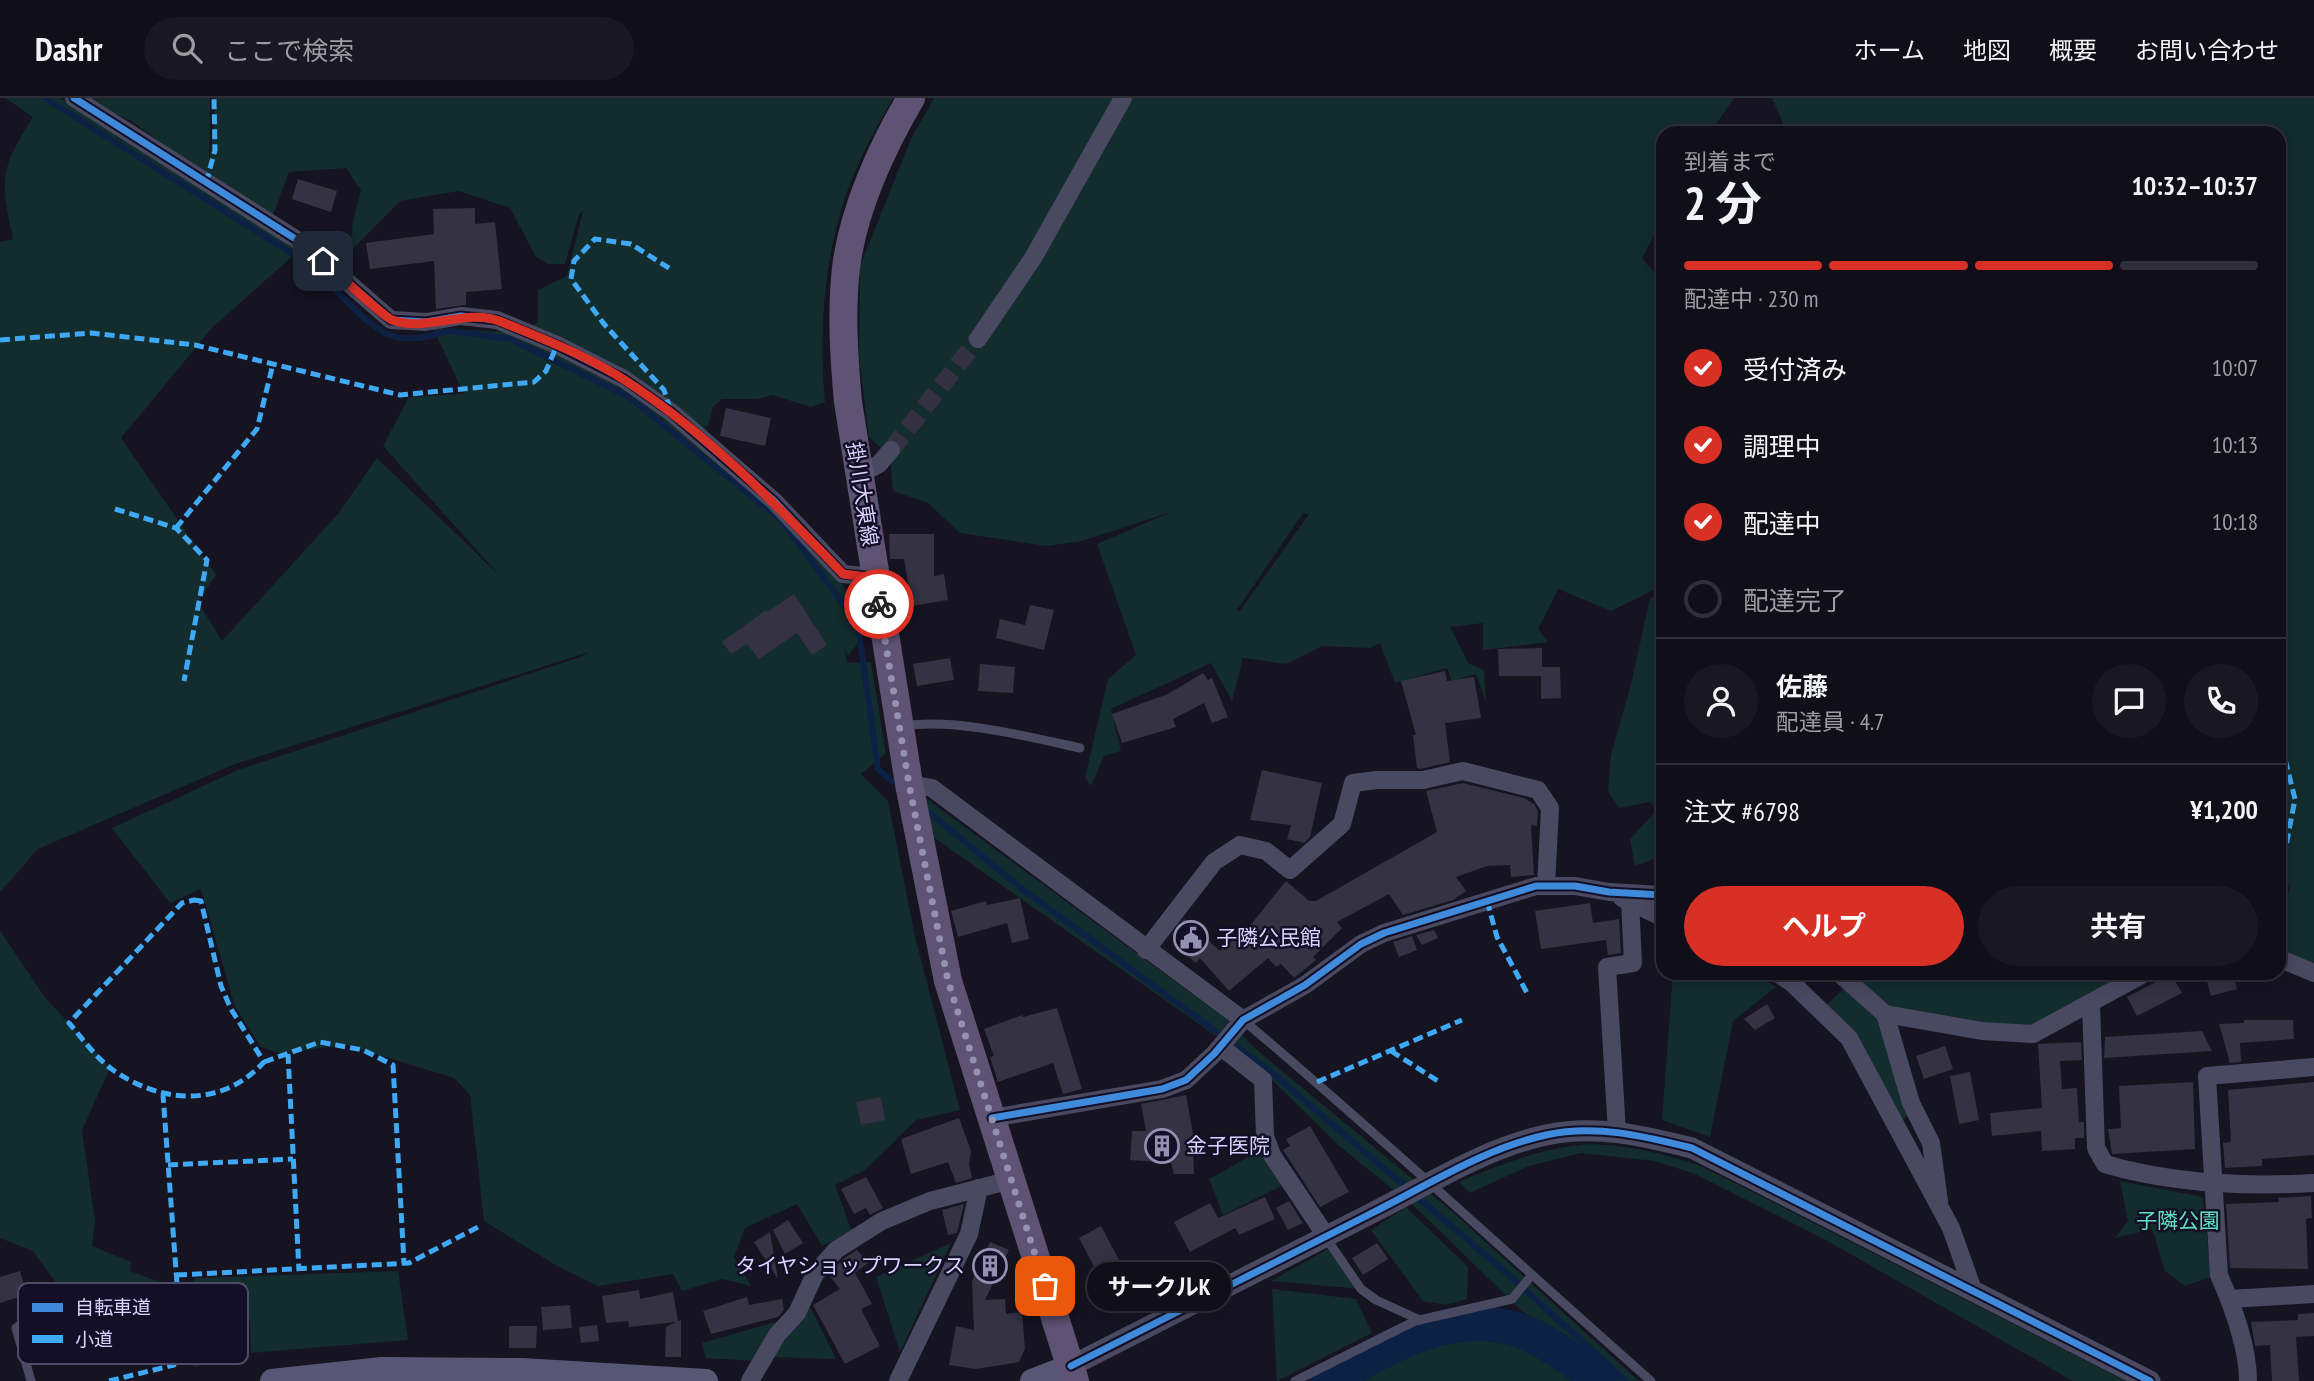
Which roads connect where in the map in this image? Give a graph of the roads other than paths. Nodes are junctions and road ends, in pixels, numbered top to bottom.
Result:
1 (74, 98) edge
2 (911, 98) edge
3 (1123, 98) edge
4 (978, 339) tunnel mouth
5 (891, 450) tunnel mouth
6 (858, 475) junction
7 (875, 578) junction
8 (899, 727) junction
9 (1080, 748) dead end
10 (909, 784) junction
11 (1546, 886) junction
12 (1609, 892) junction
13 (1656, 895) edge
14 (1630, 901) junction
15 (1656, 914) edge
16 (1146, 950) junction
17 (2286, 961) edge
18 (2314, 973) edge
19 (1788, 980) edge
20 (1847, 980) edge
21 (2133, 980) edge
22 (2091, 1005) junction
23 (1885, 1014) junction
24 (1239, 1023) junction
25 (1222, 1045) junction
26 (2314, 1067) edge
27 (992, 1118) junction
28 (1617, 1132) junction
29 (1011, 1180) junction
30 (1427, 1183) junction
31 (2314, 1183) edge
32 (2213, 1184) junction
33 (979, 1188) junction
34 (1941, 1213) junction
35 (1325, 1236) junction
36 (1531, 1276) junction
37 (1973, 1290) junction
38 (2314, 1294) edge
39 (2230, 1299) junction
40 (1420, 1320) junction
41 (26, 1364) edge
42 (1073, 1374) edge
43 (31, 1381) edge
44 (272, 1381) edge
45 (706, 1381) edge
46 (750, 1381) edge
47 (898, 1381) edge
48 (1032, 1381) edge
49 (1295, 1381) edge
50 (1651, 1381) edge
51 (2150, 1381) edge
52 (2248, 1381) edge

1 - 7 street
2 - 6 main road, 掛川大東線
3 - 4 street
5 - 6 street
6 - 7 main road, 掛川大東線
7 - 8 main road, 掛川大東線
8 - 9 lane
8 - 10 main road, 掛川大東線
10 - 16 street
10 - 27 main road, 掛川大東線
11 - 12 street
11 - 16 street
11 - 24 street
12 - 13 street
12 - 14 street
14 - 15 street
14 - 28 street
16 - 24 street
17 - 18 street
19 - 34 street
20 - 23 street
21 - 22 street
22 - 23 street
22 - 32 street
23 - 34 street
24 - 25 street
24 - 30 lane
25 - 27 street
25 - 35 street
26 - 32 street
27 - 29 main road, 掛川大東線
28 - 30 street
28 - 37 street
29 - 33 street
29 - 42 main road, 掛川大東線
30 - 35 street
30 - 36 lane
31 - 32 street
32 - 39 street
33 - 46 street
33 - 47 street
34 - 37 street
35 - 40 lane
35 - 42 street
36 - 40 lane
36 - 50 lane
37 - 51 street
38 - 39 street
39 - 52 street
40 - 49 lane
41 - 43 lane
42 - 48 main road
44 - 45 main road

